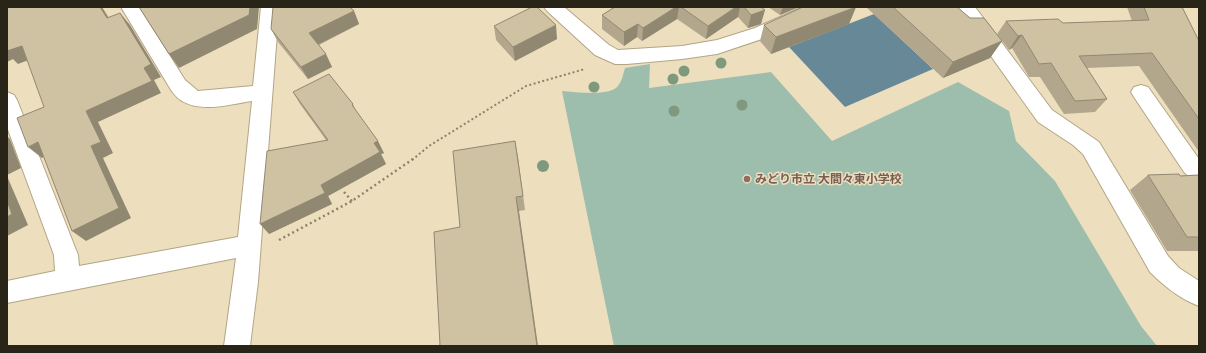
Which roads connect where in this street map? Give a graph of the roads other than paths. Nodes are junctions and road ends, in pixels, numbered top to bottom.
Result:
1 (130, 7) edge
2 (270, 7) edge
3 (553, 7) edge
4 (820, 7) edge
5 (965, 7) edge
6 (262, 92) junction
7 (1141, 92) dead end
8 (7, 100) edge
9 (1199, 173) edge
10 (249, 244) junction
11 (68, 279) junction
12 (7, 292) edge
13 (1199, 295) edge
14 (237, 346) edge

1 - 6 street
2 - 6 street
3 - 4 street
5 - 13 street
6 - 10 street
7 - 9 street
8 - 11 street
10 - 11 street
10 - 14 street
11 - 12 street

